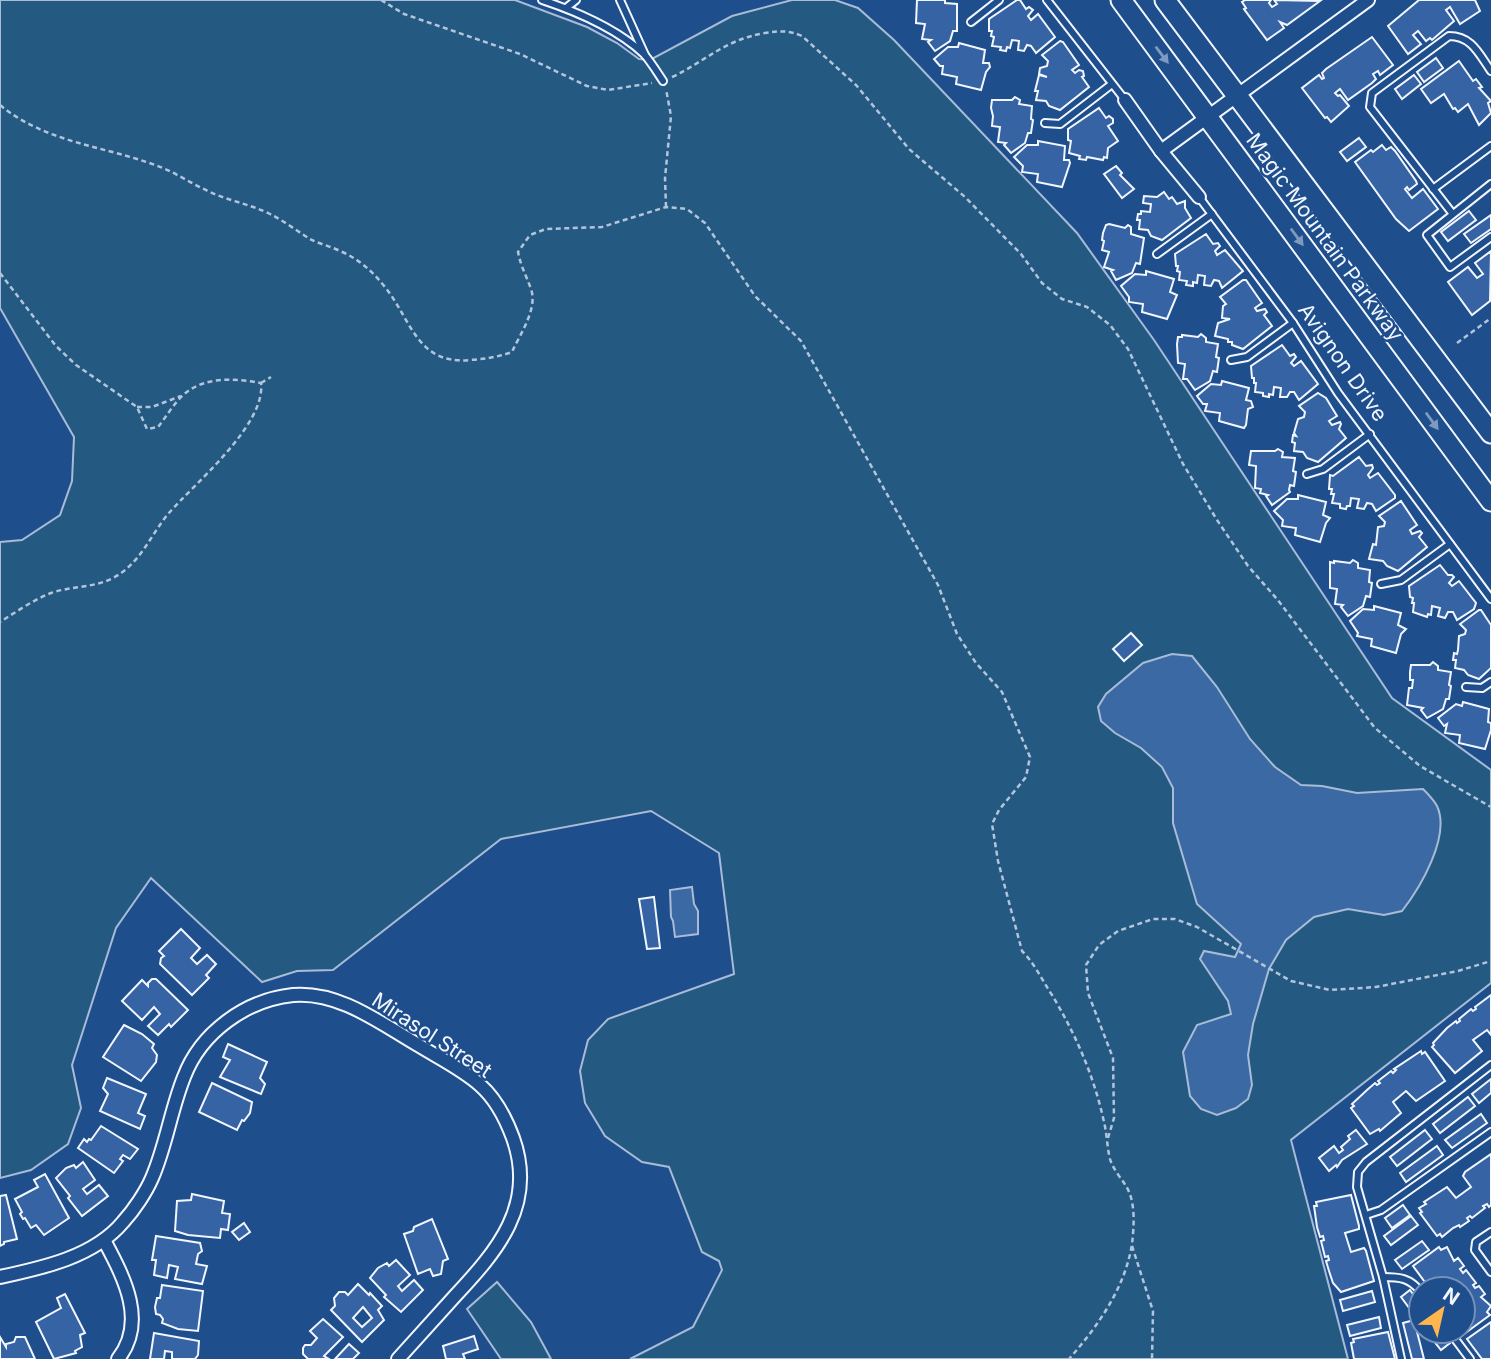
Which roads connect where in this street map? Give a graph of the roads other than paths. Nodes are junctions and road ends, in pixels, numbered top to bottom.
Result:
1 (542, 0) edge
2 (576, 0) edge
3 (620, 0) edge
4 (999, 0) edge
5 (1047, 0) edge
6 (1121, 0) edge
7 (1165, 0) edge
8 (1368, 0) edge
9 (566, 8) junction
10 (971, 22) dead end
11 (646, 56) junction
12 (1491, 71) edge
13 (663, 81) road end
14 (1112, 83) junction
15 (1238, 96) junction
16 (1125, 100) joint
17 (1209, 117) junction
18 (1045, 122) dead end
19 (1491, 146) edge
20 (1161, 151) junction
21 (1491, 184) edge
22 (1433, 189) junction
23 (1199, 197) joint
24 (1452, 213) junction
25 (1212, 214) junction
26 (1491, 237) edge
27 (1157, 254) dead end
28 (1293, 323) junction
29 (1231, 360) dead end
30 (1491, 433) edge
31 (1370, 434) junction
32 (1307, 474) dead end
33 (1491, 501) edge
34 (1450, 544) junction
35 (1381, 584) dead end
36 (1491, 598) edge
37 (1491, 682) edge
38 (1466, 687) dead end
39 (1491, 1065) edge
40 (1491, 1132) edge
41 (1366, 1215) junction
42 (1491, 1232) edge
43 (104, 1240) junction
44 (1491, 1272) edge
45 (0, 1277) edge
46 (1383, 1277) junction
47 (1407, 1279) edge
48 (118, 1359) edge
49 (398, 1359) edge
50 (1401, 1359) edge

1 - 9 lane
2 - 9 lane
3 - 11 lane
4 - 10 lane
5 - 14 lane, Avignon Drive
6 -> 17 main road, Magic Mountain Parkway
7 - 15 main road, Magic Mountain Parkway
8 - 15 street
9 - 11 lane
11 - 13 lane
12 - 22 lane
14 - 16 lane, Avignon Drive
14 - 18 lane
15 - 17 street
15 - 30 main road, Magic Mountain Parkway
16 - 20 street, Avignon Drive
17 - 20 street
17 -> 33 main road, Magic Mountain Parkway
19 - 22 lane
20 - 23 street, Avignon Drive
21 - 24 lane
22 - 24 lane
23 - 25 lane, Avignon Drive
24 - 26 lane
25 - 27 lane
25 - 28 lane, Avignon Drive
28 - 29 lane
28 - 31 lane, Avignon Drive
31 - 32 lane
31 - 34 lane, Avignon Drive
34 - 35 lane
34 - 36 lane, Avignon Drive
37 - 38 lane
39 - 41 lane
40 - 41 lane
41 - 46 lane
42 - 44 lane
43 - 45 street
43 - 48 street
43 - 49 street, Mirasol Street
46 - 47 lane
46 - 50 lane

